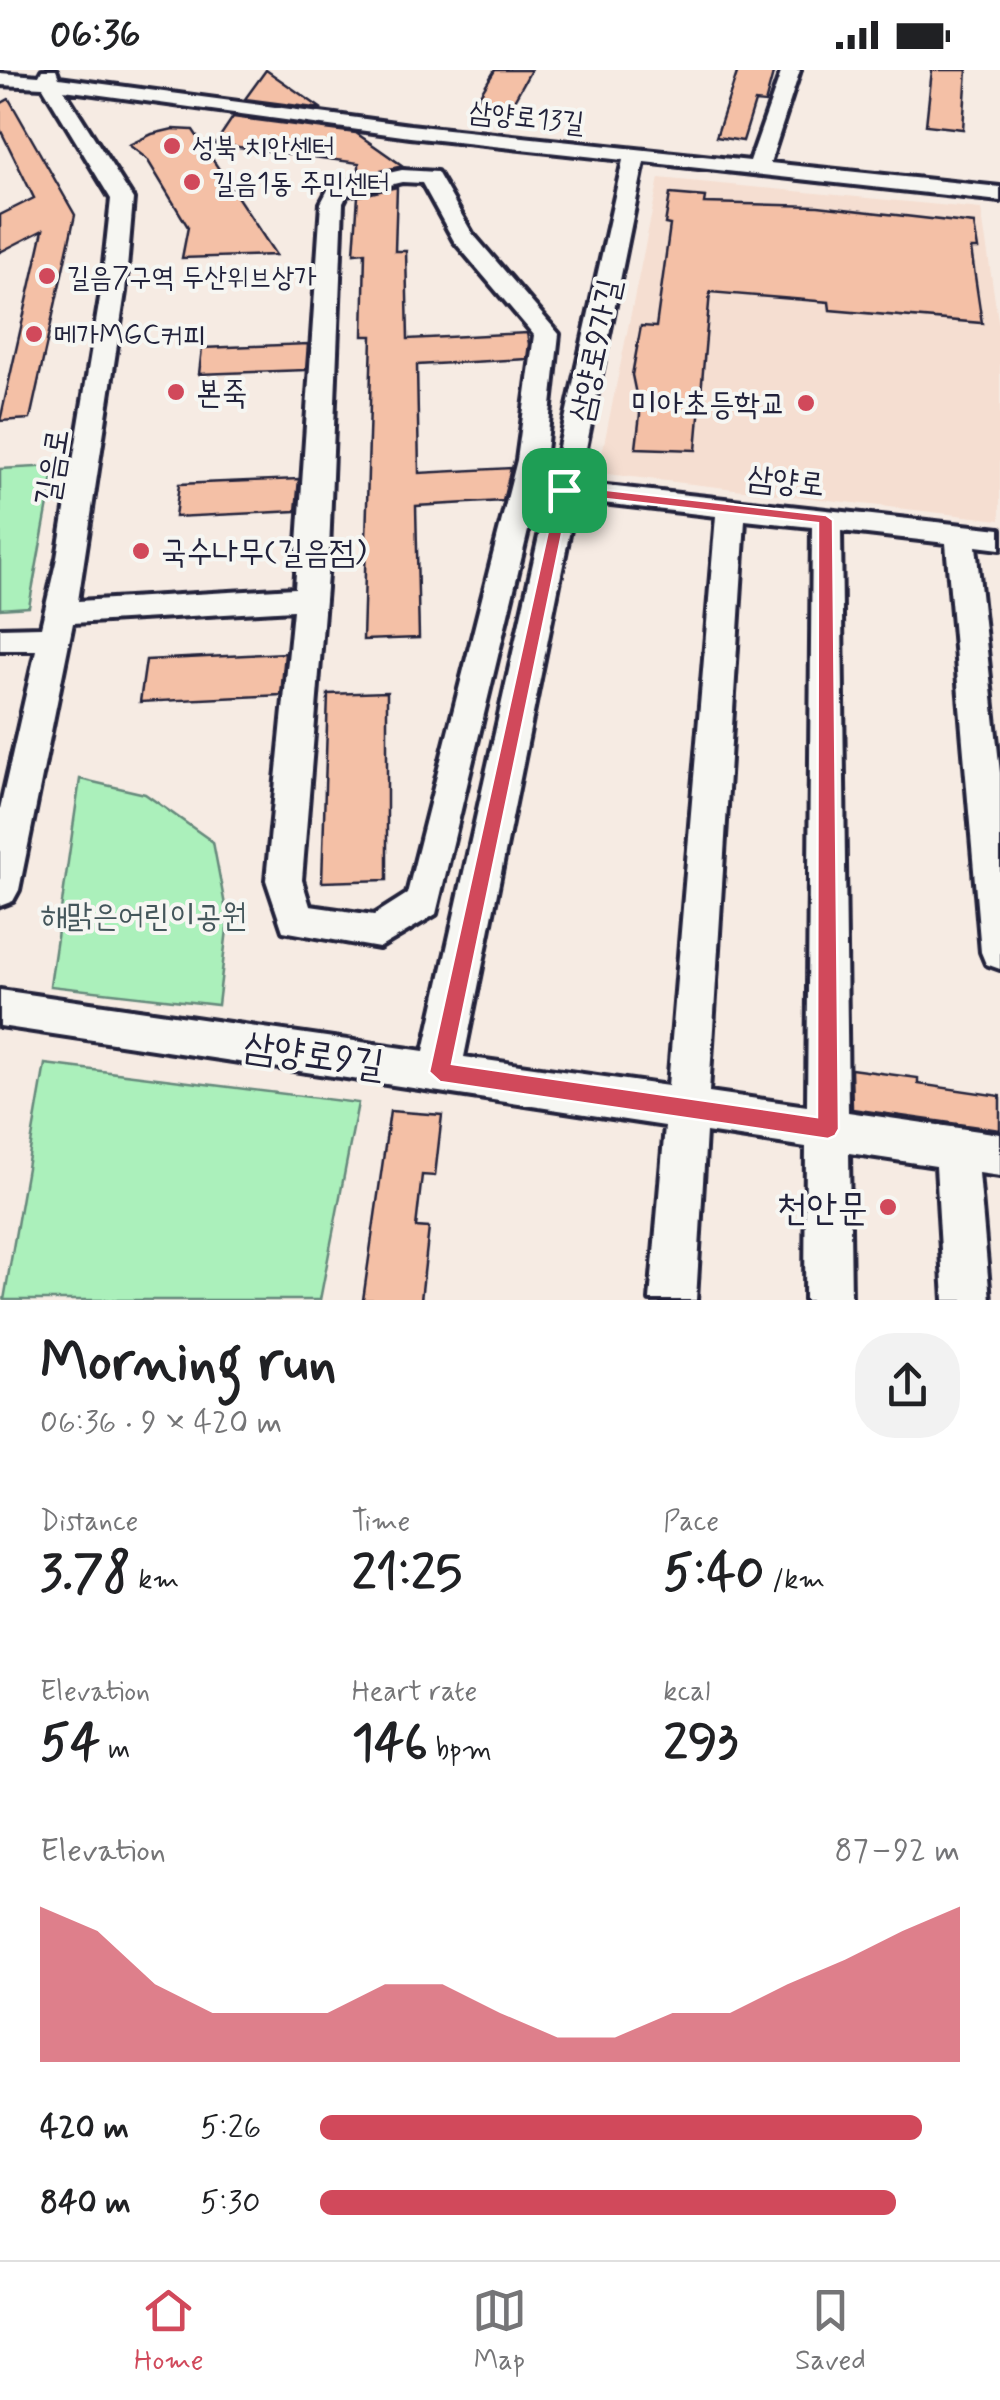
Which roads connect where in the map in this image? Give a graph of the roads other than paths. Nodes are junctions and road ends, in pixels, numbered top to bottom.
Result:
1 (791, 70) edge
2 (49, 76) edge
3 (0, 79) edge
4 (635, 155) junction
5 (758, 168) junction
6 (1000, 194) edge
7 (564, 490) junction
8 (731, 509) junction
9 (826, 520) junction
10 (960, 534) junction
11 (1000, 539) edge
12 (310, 598) junction
13 (57, 626) junction
14 (0, 639) edge
15 (0, 890) edge
16 (1000, 952) edge
17 (0, 1008) edge
18 (440, 1072) junction
19 (687, 1108) junction
20 (828, 1129) junction
21 (956, 1148) junction
22 (1000, 1154) edge
23 (673, 1300) edge
24 (828, 1300) edge
25 (967, 1300) edge

1 - 5 street
2 - 3 street, 삼양로13길
2 - 4 street, 삼양로13길
2 - 13 street, 길음로
4 - 5 street, 삼양로13길
4 - 7 street, 삼양로9가길
5 - 6 street, 삼양로13길
7 - 8 street, 삼양로
7 - 18 street, 삼양로9가길
8 - 9 street, 삼양로
8 - 19 street
9 - 10 street, 삼양로
9 - 20 street
10 - 11 street, 삼양로
10 - 16 street
12 - 12 street
12 - 13 street
13 - 14 street
13 - 15 street, 길음로
17 - 18 street, 삼양로9길
18 - 19 street, 삼양로9길
19 - 20 street, 삼양로9길
19 - 23 street
20 - 21 street, 삼양로9길
20 - 24 street
21 - 22 street, 삼양로9길
21 - 25 street

